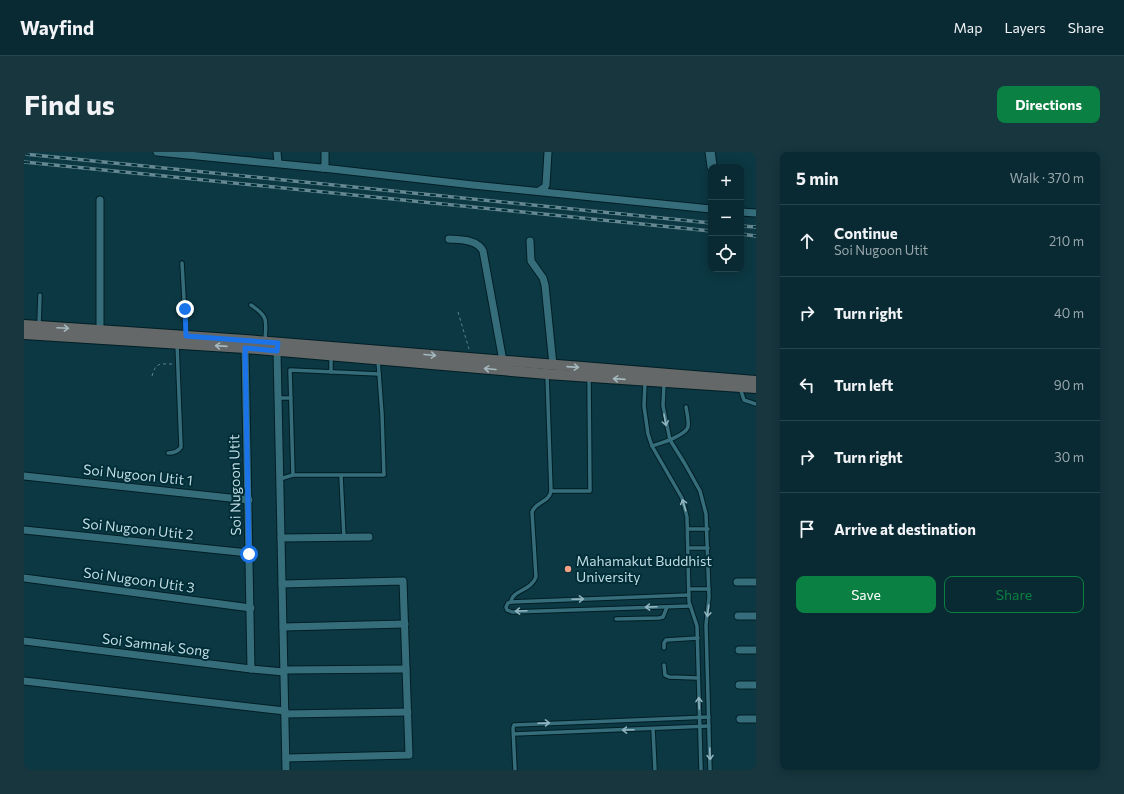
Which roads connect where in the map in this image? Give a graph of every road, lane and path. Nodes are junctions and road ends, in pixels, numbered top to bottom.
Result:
1 (157, 152) edge
2 (277, 152) edge
3 (325, 152) edge
4 (548, 152) edge
5 (709, 152) edge
6 (713, 152) edge
7 (193, 154) edge
8 (233, 156) edge
9 (278, 164) junction
10 (711, 164) edge
11 (715, 164) edge
12 (323, 168) junction
13 (539, 191) junction
14 (100, 200) dead end
15 (708, 208) edge
16 (744, 212) edge
17 (756, 213) edge
18 (449, 239) dead end
19 (530, 241) dead end
20 (182, 263) dead end
21 (40, 295) dead end
22 (251, 305) dead end
23 (458, 312) dead end
24 (24, 325) edge
25 (39, 326) junction
26 (100, 330) junction
27 (24, 334) edge
28 (186, 336) junction
29 (265, 342) junction
30 (177, 343) junction
31 (278, 347) junction
32 (245, 348) junction
33 (331, 355) junction
34 (378, 359) junction
35 (473, 359) junction
36 (503, 361) junction
37 (177, 364) junction
38 (553, 365) junction
39 (331, 372) junction
40 (379, 374) junction
41 (546, 374) junction
42 (152, 376) dead end
43 (645, 376) junction
44 (589, 377) junction
45 (664, 378) junction
46 (756, 380) edge
47 (739, 387) junction
48 (756, 388) edge
49 (278, 398) junction
50 (291, 398) junction
51 (756, 404) edge
52 (686, 408) dead end
53 (670, 440) junction
54 (652, 446) junction
55 (168, 453) dead end
56 (293, 475) junction
57 (24, 476) edge
58 (341, 476) junction
59 (280, 479) junction
60 (551, 491) junction
61 (249, 500) junction
62 (688, 529) junction
63 (708, 529) junction
64 (24, 530) edge
65 (369, 537) dead end
66 (281, 538) junction
67 (344, 538) junction
68 (688, 548) junction
69 (708, 548) junction
70 (249, 554) junction
71 (24, 578) edge
72 (737, 582) dead end
73 (756, 582) edge
74 (282, 584) junction
75 (689, 589) junction
76 (709, 589) junction
77 (689, 595) junction
78 (511, 602) junction
79 (690, 606) junction
80 (667, 607) junction
81 (251, 608) junction
82 (738, 616) dead end
83 (756, 616) edge
84 (616, 619) dead end
85 (405, 624) junction
86 (283, 627) junction
87 (698, 638) junction
88 (24, 641) edge
89 (664, 648) dead end
90 (739, 650) dead end
91 (756, 650) edge
92 (664, 665) dead end
93 (251, 669) junction
94 (406, 669) junction
95 (284, 671) junction
96 (698, 678) junction
97 (24, 681) edge
98 (739, 685) dead end
99 (756, 685) edge
100 (285, 712) junction
101 (408, 712) junction
102 (700, 718) junction
103 (709, 718) junction
104 (740, 719) dead end
105 (756, 719) edge
106 (709, 726) junction
107 (700, 727) junction
108 (653, 729) junction
109 (514, 734) junction
110 (286, 758) junction
111 (286, 770) edge
112 (515, 770) edge
113 (655, 770) edge
114 (701, 770) edge
115 (710, 770) edge

1 - 7 street
2 - 9 street
3 - 12 street
4 - 13 street
5 - 10 street
6 - 11 lane
7 - 8 street
8 - 9 street
9 - 12 street
12 - 13 street
13 - 15 street
14 - 26 street
16 - 17 street
18 - 36 street
19 - 38 street
20 - 28 lane
21 - 25 lane
22 - 29 lane
23 - 35 path
24 - 25 main road
25 -> 26 main road
26 - 28 main road
27 - 30 main road
28 - 29 main road
29 - 31 main road
32 -> 30 main road
30 - 37 lane
31 - 32 main road
31 - 33 main road
31 -> 35 main road
31 - 49 street
32 - 61 street, Soi Nugoon Utit
33 - 34 main road
33 - 39 lane
34 - 40 lane
41 -> 34 main road
35 - 36 main road
36 - 38 main road
37 - 42 path
37 - 55 lane
38 -> 43 main road
39 - 40 lane
39 - 50 lane
40 - 58 lane
41 - 44 main road
41 - 60 lane
43 -> 44 main road
43 - 45 main road
43 - 54 lane
44 - 60 lane
45 - 46 main road
45 - 47 main road
45 -> 53 lane
47 - 48 main road
47 - 51 lane
49 - 50 lane
49 - 59 street
50 - 56 lane
52 - 53 lane
53 - 54 lane
53 - 63 lane
62 -> 54 lane
56 - 58 lane
56 - 59 lane
57 - 61 street, Soi Nugoon Utit 1
58 - 67 lane
59 - 66 street
60 - 78 lane
61 - 70 street, Soi Nugoon Utit
62 - 63 lane
62 - 68 lane
63 - 69 lane
64 - 70 street, Soi Nugoon Utit 2
65 - 67 street
66 - 67 street
66 - 74 street
68 - 69 lane
68 - 75 lane
69 - 76 lane
70 - 81 street, Soi Nugoon Utit
71 - 81 street, Soi Nugoon Utit 3
72 - 73 street
74 - 85 street
74 - 86 street
75 - 76 lane
75 - 77 lane
76 -> 103 lane
78 -> 77 lane
77 - 79 lane
80 -> 78 lane
79 - 80 lane
79 - 87 lane
80 - 84 lane
81 - 93 street, Soi Nugoon Utit
82 - 83 street
85 - 86 street
85 - 94 street
86 - 95 street
87 - 89 lane
87 - 96 lane
88 - 93 street, Soi Samnak Song
90 - 91 street
92 - 96 lane
93 - 95 street, Soi Samnak Song
94 - 95 street, Soi Samnak Song
94 - 101 street
95 - 100 street
102 -> 96 lane
97 - 100 street
98 - 99 street
100 - 101 street
100 - 110 street
101 - 110 street
102 - 103 lane
102 - 107 lane
109 -> 102 lane
103 - 106 lane
104 - 105 street
106 - 107 lane
106 -> 115 lane
107 - 108 lane
107 - 114 lane
108 -> 109 lane
108 - 113 lane
109 - 112 lane
110 - 111 street

